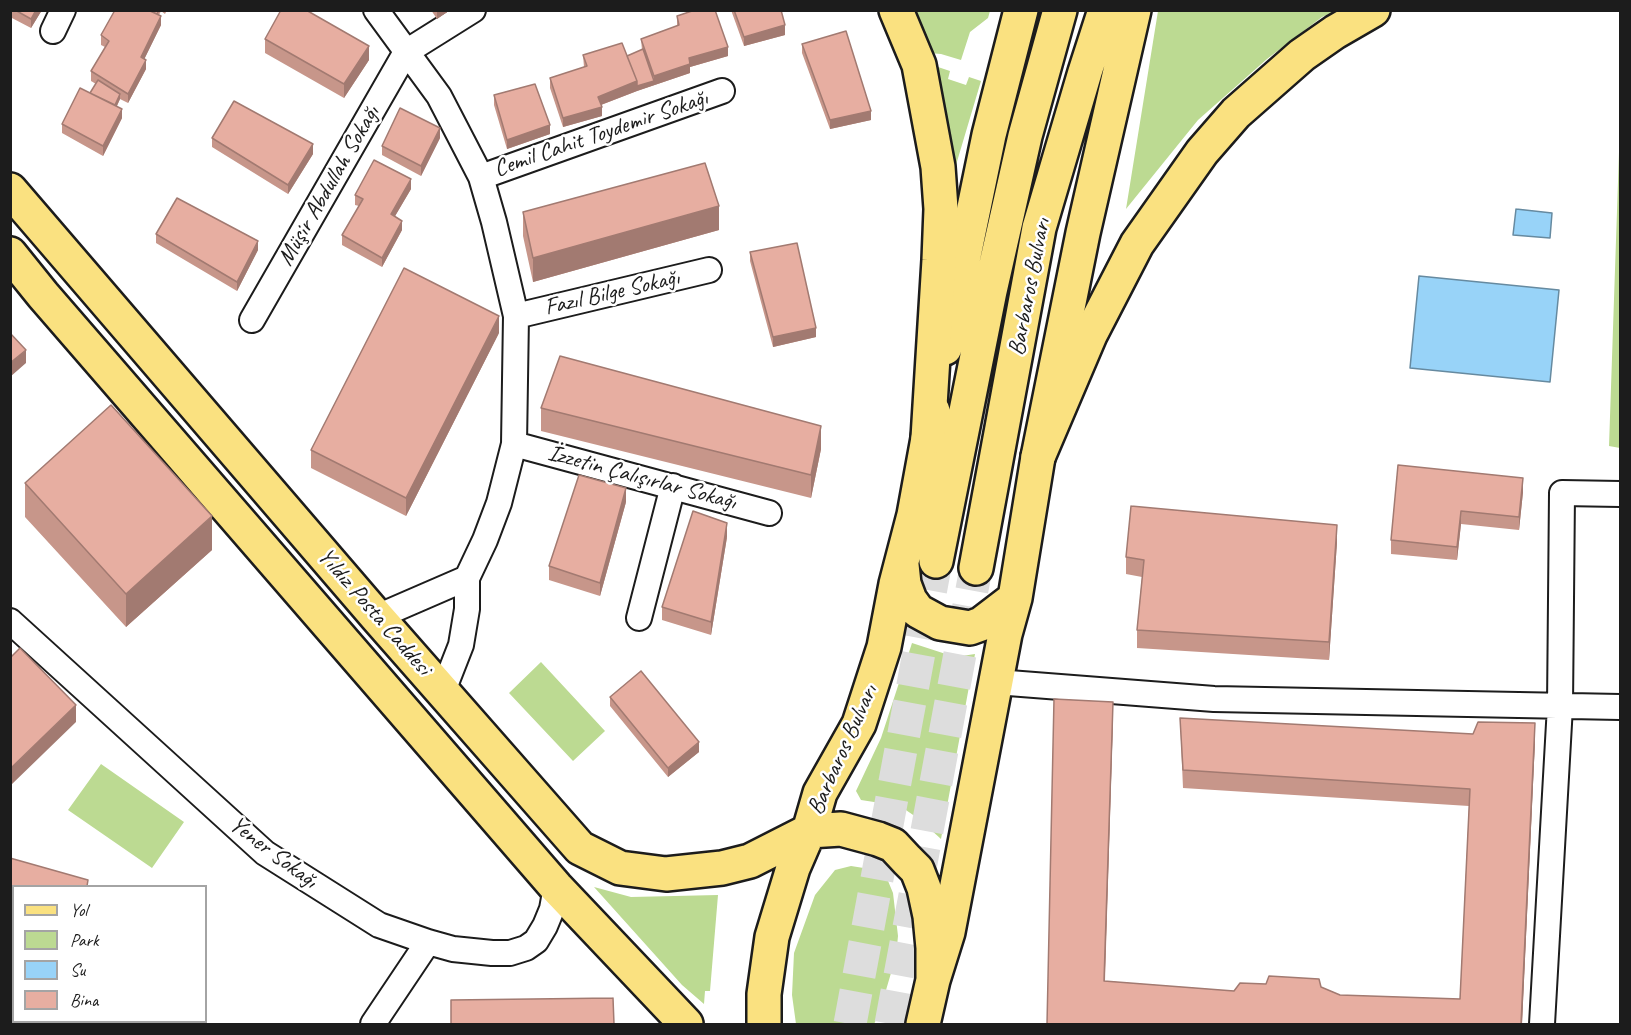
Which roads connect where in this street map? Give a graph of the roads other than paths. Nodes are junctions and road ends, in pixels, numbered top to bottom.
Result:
1 (376, 10) edge
2 (473, 10) edge
3 (896, 10) edge
4 (1021, 10) edge
5 (1060, 10) edge
6 (1105, 10) edge
7 (1134, 10) edge
8 (1373, 10) edge
9 (406, 52) junction
10 (722, 91) dead end
11 (481, 177) junction
12 (10, 190) edge
13 (10, 254) edge
14 (709, 270) dead end
15 (516, 316) junction
16 (252, 320) dead end
17 (927, 438) junction
18 (514, 444) junction
19 (1038, 457) junction
20 (673, 486) junction
21 (1620, 494) edge
22 (769, 513) dead end
23 (902, 561) junction
24 (936, 561) tunnel mouth
25 (976, 568) tunnel mouth
26 (467, 578) junction
27 (1015, 598) junction
28 (377, 617) junction
29 (639, 618) dead end
30 (10, 621) edge
31 (346, 643) junction
32 (996, 682) junction
33 (443, 690) junction
34 (1560, 706) junction
35 (1620, 707) edge
36 (809, 831) junction
37 (555, 887) junction
38 (428, 942) junction
39 (933, 980) junction
40 (373, 1024) edge
41 (686, 1024) edge
42 (764, 1024) edge
43 (923, 1024) edge
44 (1542, 1024) edge

1 - 9 street
2 - 9 street
3 - 17 main road
4 - 17 main road
5 - 24 main road, Barbaros Bulvarı
6 - 25 main road, Barbaros Bulvarı
7 - 19 main road
8 - 19 main road
9 - 11 street
9 - 16 street, Müşir Abdullah Sokağı
10 - 11 street, Cemil Cahit Toydemir Sokağı
11 - 15 street
12 - 28 main road, Yıldız Posta Caddesi
13 - 31 main road, Yıldız Posta Caddesi
14 - 15 street, Fazıl Bilge Sokağı
15 - 18 street
17 - 23 main road, Barbaros Bulvarı
18 - 20 street, İzzetin Çalışırlar Sokağı
18 - 26 street
19 - 27 main road
20 - 22 street, İzzetin Çalışırlar Sokağı
20 - 29 street
21 - 34 street
23 - 27 main road
23 - 36 main road, Barbaros Bulvarı
26 - 28 street
26 - 33 street
27 - 32 main road
28 - 31 main road
28 - 33 main road, Yıldız Posta Caddesi
30 - 38 street, Yener Sokağı
31 - 37 main road, Yıldız Posta Caddesi
32 - 34 street
32 - 39 main road
33 - 36 main road, Yıldız Posta Caddesi
34 - 35 street
34 - 44 street
36 - 39 main road
36 - 42 main road, Barbaros Bulvarı
37 - 38 street, Yener Sokağı
37 - 41 main road, Yıldız Posta Caddesi
38 - 40 street
39 - 43 main road

